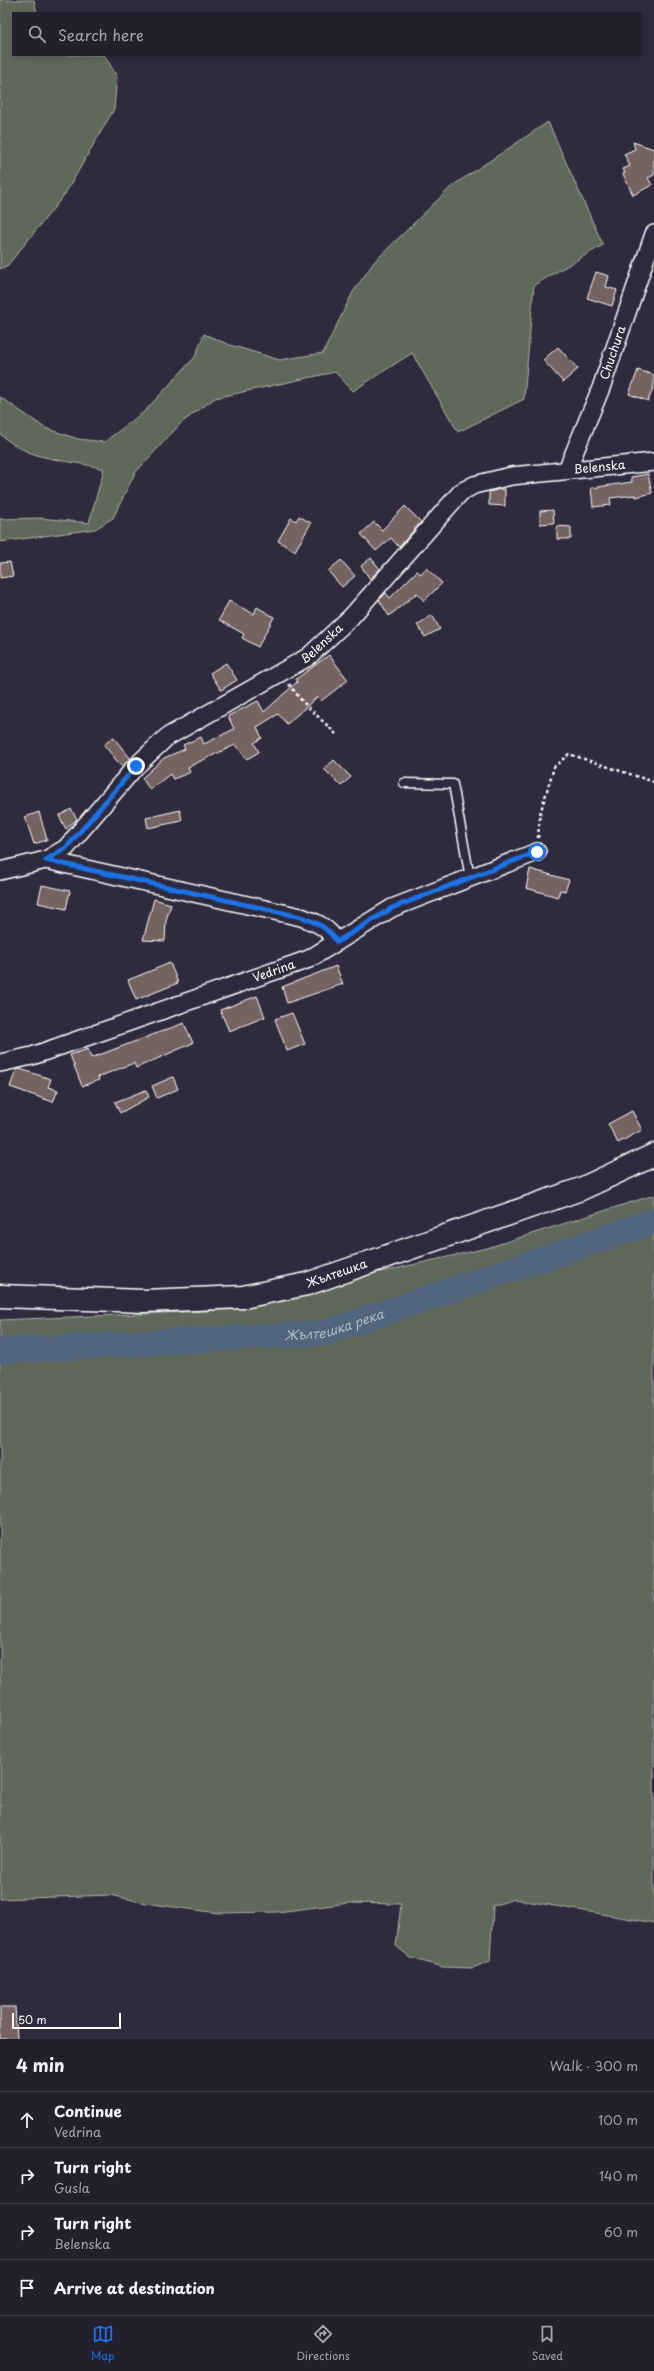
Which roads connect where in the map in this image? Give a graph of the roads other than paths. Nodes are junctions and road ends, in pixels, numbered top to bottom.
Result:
1 (654, 234) edge
2 (654, 462) edge
3 (568, 470) junction
4 (404, 783) dead end
5 (537, 852) road end
6 (46, 860) junction
7 (0, 871) edge
8 (470, 878) junction
9 (337, 942) junction
10 (0, 1063) edge
11 (654, 1155) edge
12 (0, 1296) edge

1 - 3 street, Chuchura
2 - 3 street, Belenska
3 - 6 street, Belenska
4 - 8 lane
5 - 8 street, Vedrina
6 - 7 street, Belenska
6 - 9 street
8 - 9 street, Vedrina
9 - 10 street, Vedrina
11 - 12 main road, Жълтешка

